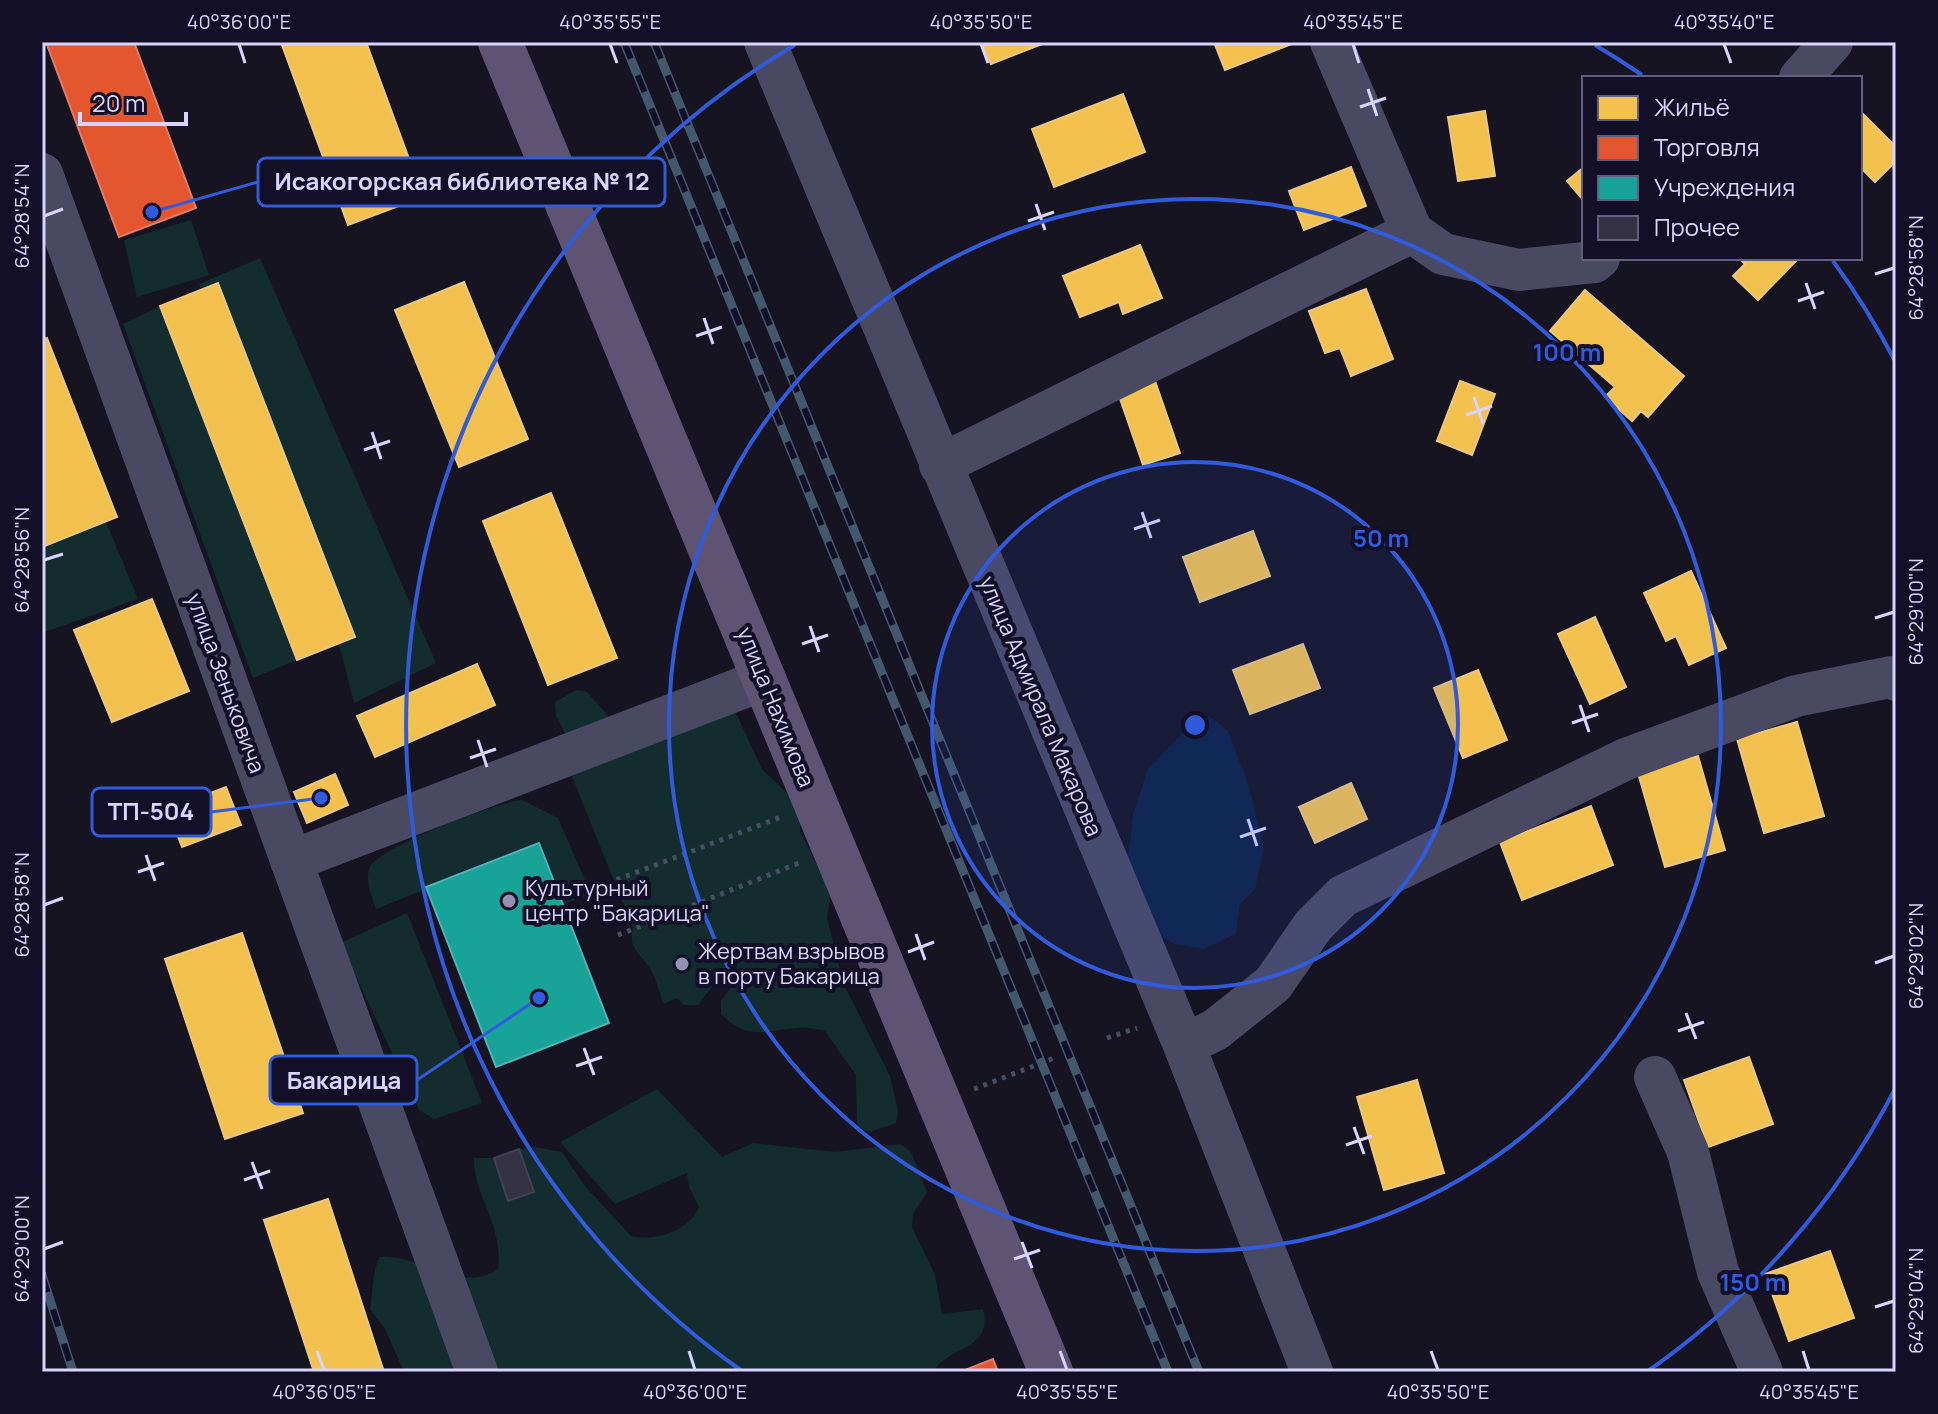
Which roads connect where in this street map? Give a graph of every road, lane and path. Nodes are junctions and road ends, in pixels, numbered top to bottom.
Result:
1 (500, 42) edge
2 (765, 42) edge
3 (1331, 42) edge
4 (1832, 42) edge
5 (1802, 76) edge
6 (42, 174) edge
7 (1412, 232) junction
8 (1596, 260) edge
9 (940, 465) junction
10 (765, 679) junction
11 (1896, 680) edge
12 (789, 814) dead end
13 (808, 859) dead end
14 (291, 861) junction
15 (598, 887) dead end
16 (618, 935) dead end
17 (1139, 1027) dead end
18 (1107, 1038) dead end
19 (1184, 1045) junction
20 (1057, 1057) dead end
21 (1009, 1074) dead end
22 (1655, 1077) dead end
23 (477, 1372) edge
24 (1051, 1372) edge
25 (1312, 1372) edge
26 (1762, 1372) edge

1 - 10 main road, улица Нахимова
2 - 9 street, улица Адмирала Макарова
3 - 7 street
4 - 5 street
6 - 14 street, улица Зеньковича
7 - 8 street
7 - 9 street
9 - 19 street, улица Адмирала Макарова
10 - 14 street
10 - 24 main road, улица Нахимова
11 - 19 street
12 - 15 path
13 - 16 path
14 - 23 street, улица Зеньковича
17 - 18 path
19 - 25 street, улица Адмирала Макарова
20 - 21 path
22 - 26 street

